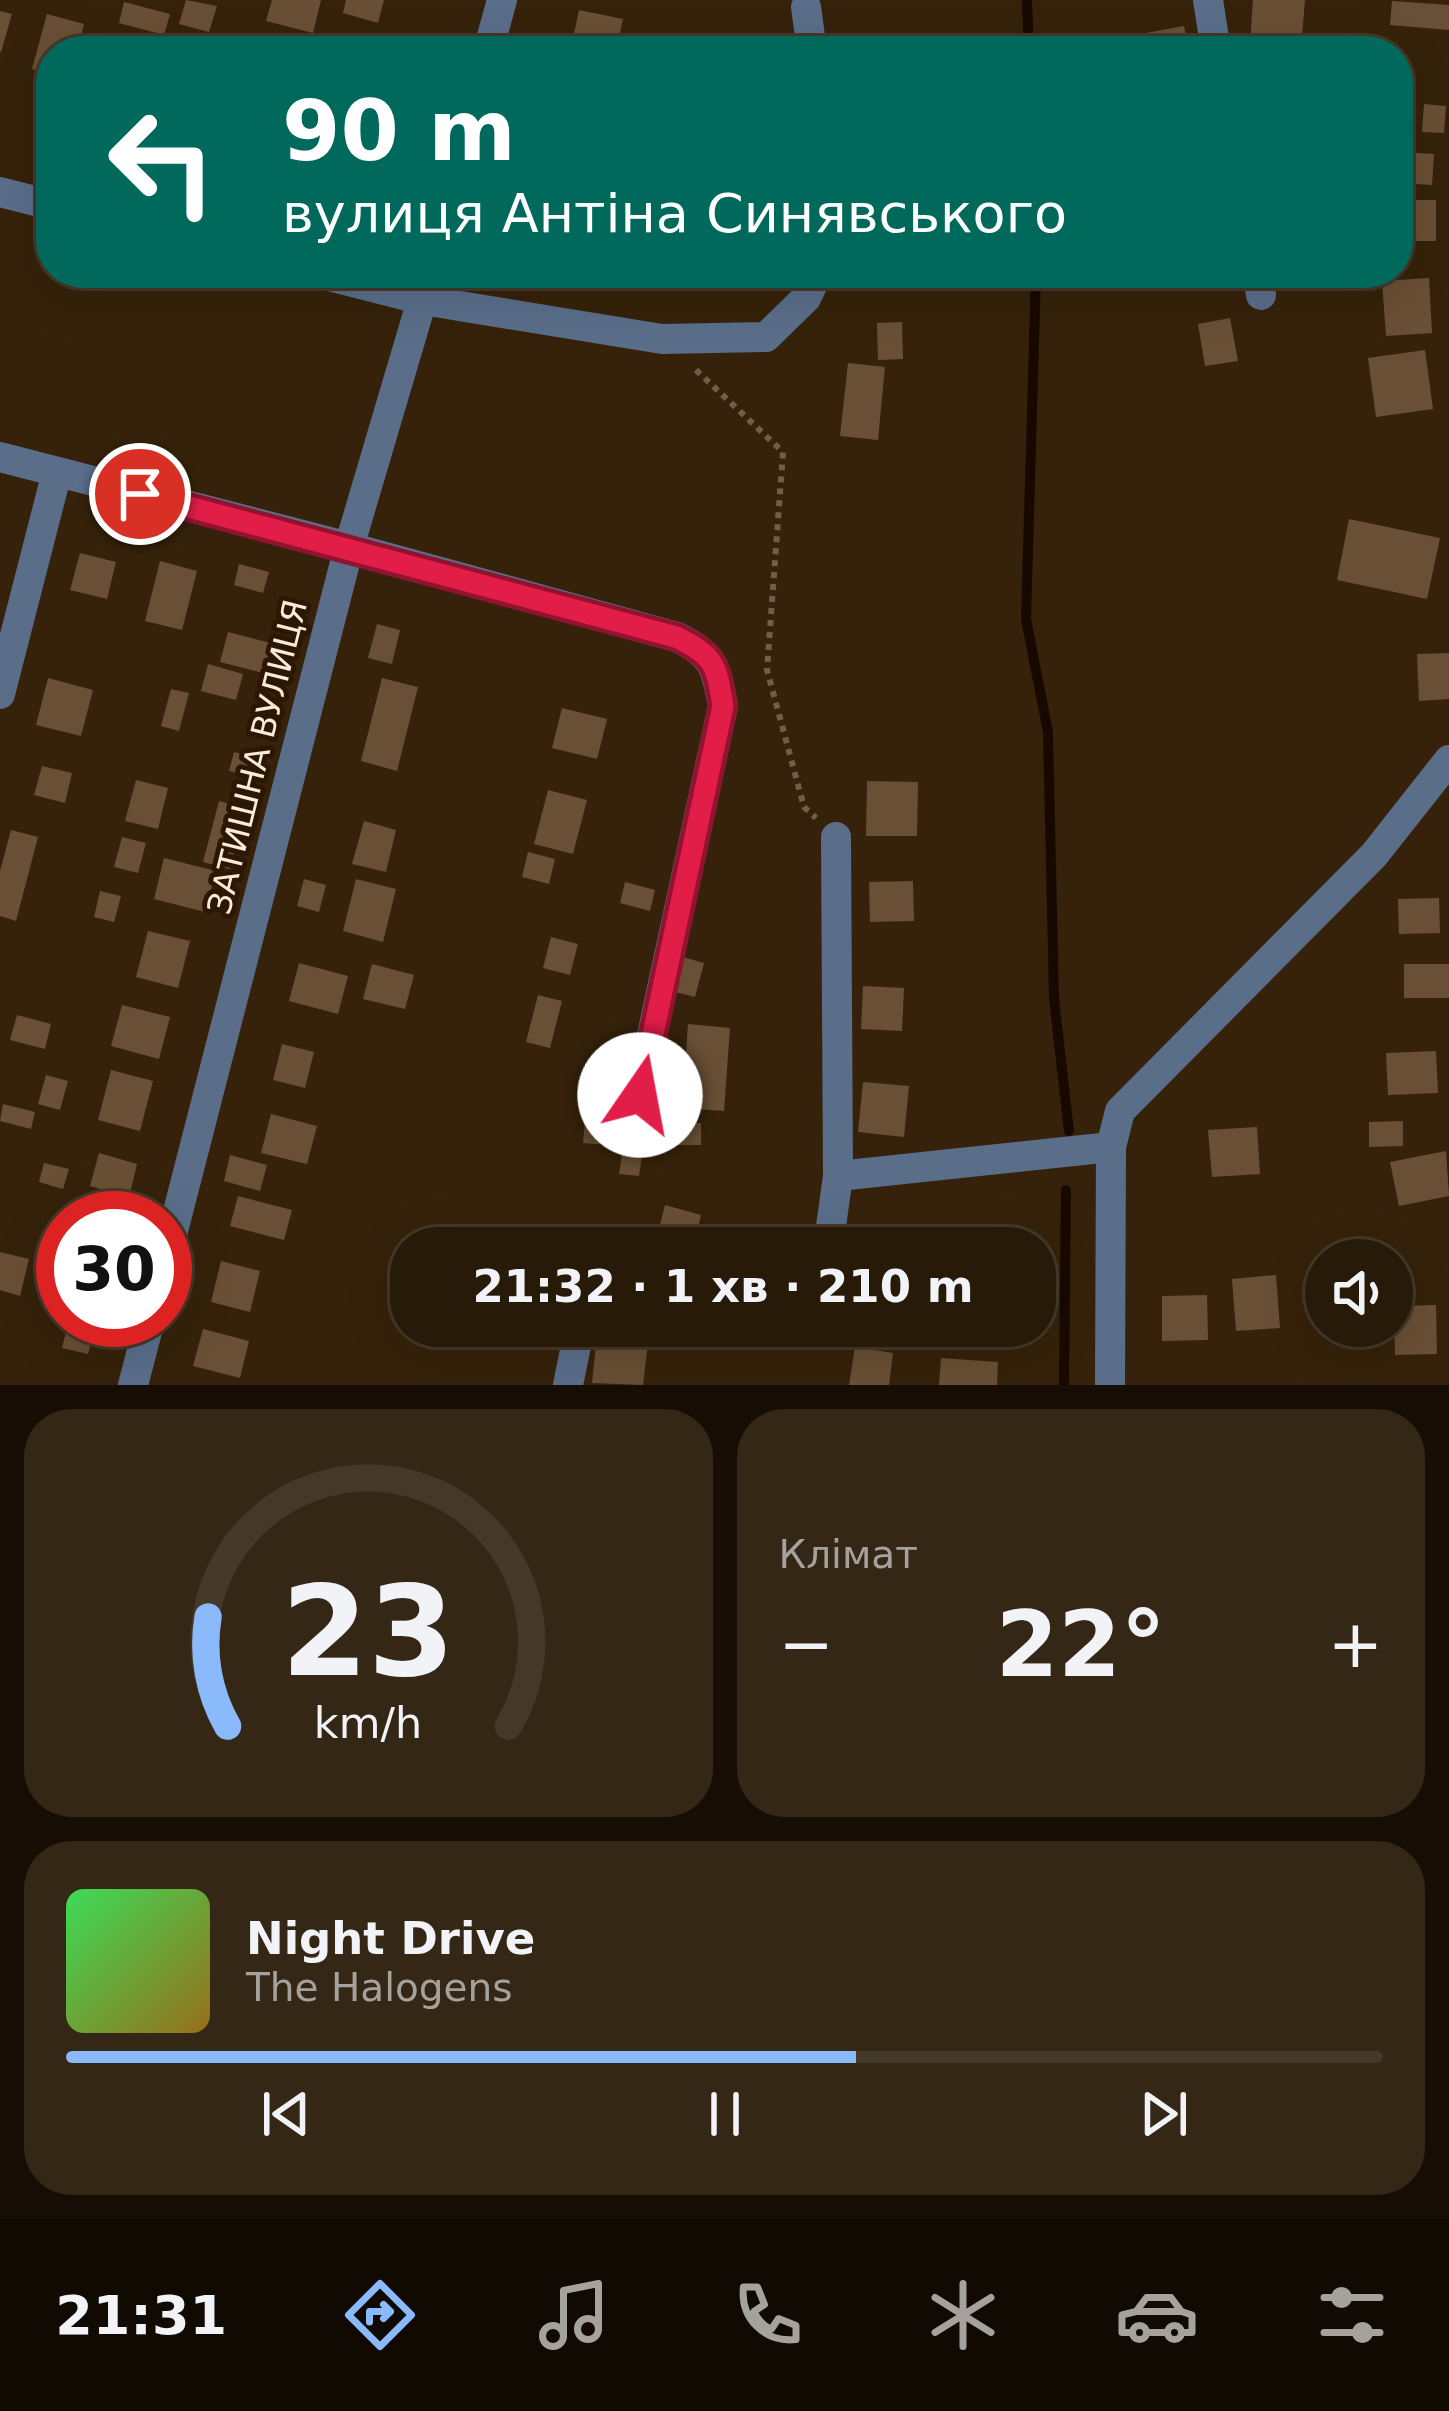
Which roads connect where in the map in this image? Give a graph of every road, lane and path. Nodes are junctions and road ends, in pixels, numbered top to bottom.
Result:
1 (502, 0) edge
2 (1208, 0) edge
3 (806, 7) dead end
4 (492, 36) edge
5 (810, 36) edge
6 (1214, 36) edge
7 (0, 192) edge
8 (36, 201) edge
9 (425, 288) edge
10 (435, 288) edge
11 (811, 288) edge
12 (662, 339) junction
13 (0, 457) edge
14 (57, 472) junction
15 (349, 547) junction
16 (0, 694) edge
17 (1449, 760) edge
18 (804, 807) dead end
19 (836, 837) dead end
20 (640, 1095) dead end
21 (1111, 1147) junction
22 (838, 1176) junction
23 (183, 1191) edge
24 (831, 1227) edge
25 (143, 1347) edge
26 (576, 1347) edge
27 (133, 1385) edge
28 (568, 1385) edge
29 (1110, 1385) edge

1 - 4 street
2 - 6 street
3 - 5 street
7 - 8 street
9 - 15 street, ЗАТИШНА ВУЛИЦЯ
10 - 12 street
11 - 12 street
12 - 18 path
13 - 14 street
14 - 15 street
14 - 16 street
15 - 20 street
15 - 23 street, ЗАТИШНА ВУЛИЦЯ
17 - 21 street
19 - 22 street
21 - 22 street
21 - 29 street
22 - 24 street
25 - 27 street
26 - 28 street

